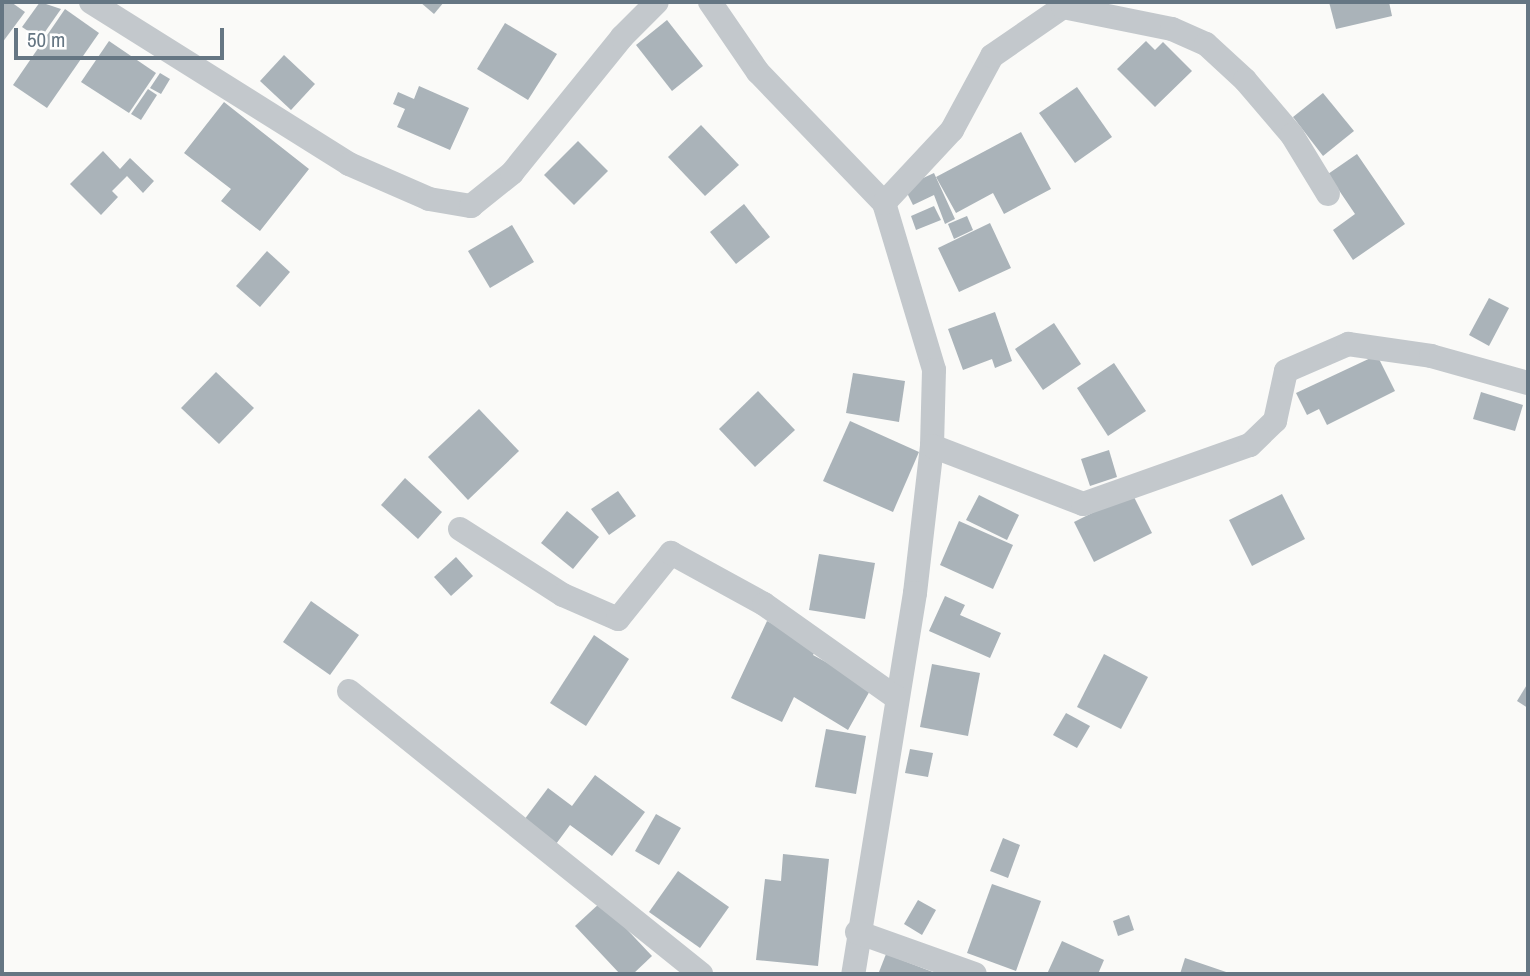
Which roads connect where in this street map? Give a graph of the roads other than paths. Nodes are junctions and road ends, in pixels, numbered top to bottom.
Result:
1 (91, 2) edge
2 (657, 2) edge
3 (710, 2) edge
4 (1328, 194) dead end
5 (884, 202) junction
6 (1528, 383) edge
7 (932, 446) junction
8 (460, 529) dead end
9 (348, 691) dead end
10 (897, 698) junction
11 (857, 932) junction
12 (701, 974) edge
13 (853, 974) edge
14 (975, 974) edge

1 - 2 street
3 - 5 street
4 - 5 street
5 - 7 street
6 - 7 street
7 - 10 street
8 - 10 street
9 - 12 street
10 - 11 street
11 - 13 street
11 - 14 street

